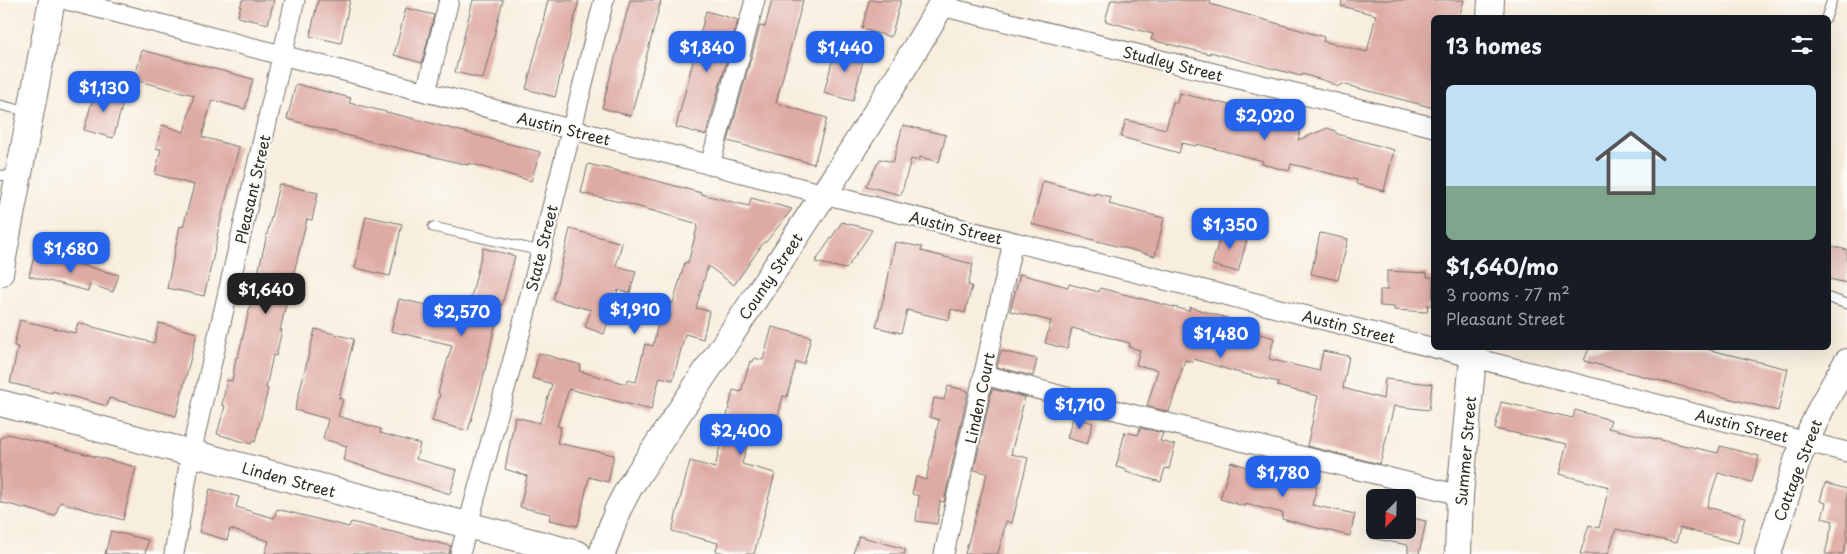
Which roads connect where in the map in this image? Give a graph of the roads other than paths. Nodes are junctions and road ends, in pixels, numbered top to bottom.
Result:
1 (52, 0) edge
2 (66, 0) edge
3 (295, 0) edge
4 (449, 0) edge
5 (604, 0) edge
6 (754, 0) edge
7 (1491, 0) edge
8 (1832, 0) edge
9 (942, 3) edge
10 (1490, 15) edge
11 (1827, 15) edge
12 (282, 55) junction
13 (426, 92) junction
14 (0, 105) edge
15 (31, 112) junction
16 (1431, 126) edge
17 (570, 129) junction
18 (710, 165) junction
19 (9, 177) edge
20 (824, 194) junction
21 (433, 227) dead end
22 (1013, 242) junction
23 (541, 251) junction
24 (0, 273) edge
25 (1831, 299) edge
26 (1847, 304) edge
27 (1431, 343) edge
28 (1462, 350) edge
29 (1474, 353) edge
30 (1847, 362) edge
31 (985, 375) junction
32 (0, 403) edge
33 (1805, 441) junction
34 (1847, 452) edge
35 (192, 453) junction
36 (1460, 495) junction
37 (467, 525) junction
38 (174, 554) edge
39 (460, 554) edge
40 (578, 554) edge
41 (602, 554) edge
42 (944, 554) edge
43 (1458, 554) edge
44 (1768, 554) edge

1 - 15 main road
2 - 12 street, Austin Street
3 - 12 street, Pleasant Street
4 - 13 street
5 - 17 street, State Street
6 - 18 street
7 - 10 main road
8 - 11 lane
9 - 16 street, Studley Street
9 - 20 main road, County Street
12 - 13 street, Austin Street
12 - 35 street, Pleasant Street
13 - 17 street, Austin Street
14 - 15 lane
15 - 19 main road
17 - 18 street, Austin Street
17 - 23 street, State Street
18 - 20 street, Austin Street
19 - 24 main road
20 - 22 street, Austin Street
20 - 41 main road, County Street
21 - 23 lane
22 - 27 street, Austin Street
22 - 31 street, Linden Court
23 - 37 street, State Street
25 - 26 lane
28 - 29 street, Austin Street
29 - 33 street, Austin Street
29 - 36 main road, Summer Street
30 - 33 main road, Cottage Street
31 - 36 street
31 - 42 street, Linden Court
32 - 35 main road, Linden Street
33 - 34 street, Austin Street
33 - 44 main road, Cottage Street
35 - 37 main road, Linden Street
35 - 38 street, Pleasant Street
36 - 43 main road, Summer Street
37 - 39 street, State Street
37 - 40 main road, Linden Street

